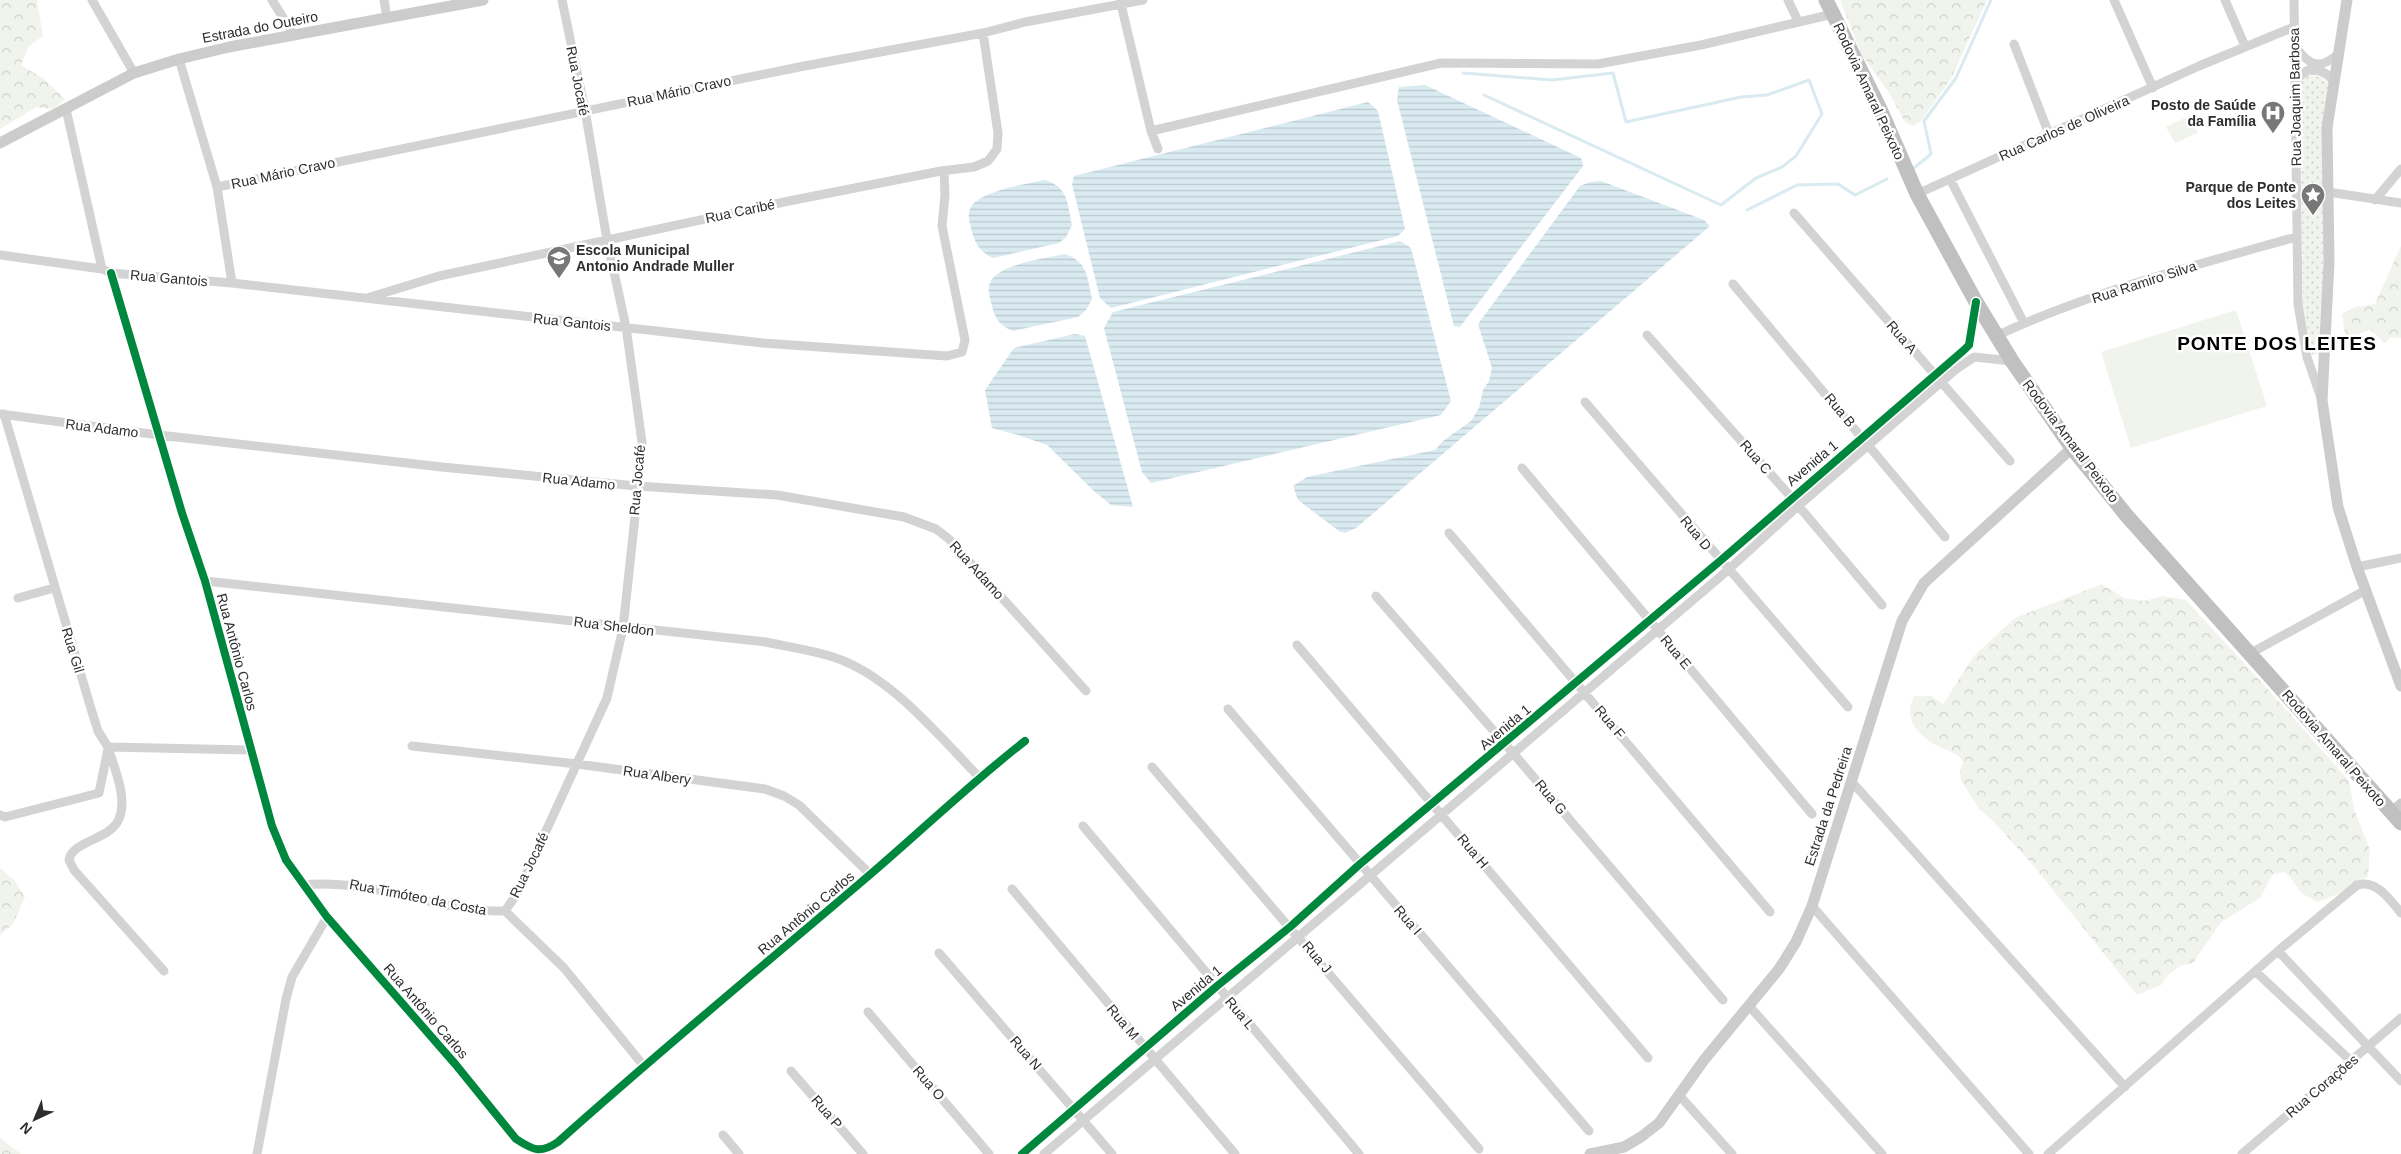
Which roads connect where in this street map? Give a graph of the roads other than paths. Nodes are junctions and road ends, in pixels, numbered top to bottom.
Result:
1 (92, 0) edge
2 (272, 0) edge
3 (384, 0) edge
4 (483, 0) edge
5 (562, 0) edge
6 (1143, 0) edge
7 (1788, 0) edge
8 (1826, 0) edge
9 (2114, 0) edge
10 (2225, 0) edge
11 (2294, 0) edge
12 (2347, 0) edge
13 (1120, 2) edge
14 (1833, 14) junction
15 (387, 18) junction
16 (1798, 21) junction
17 (2294, 27) junction
18 (983, 33) junction
19 (294, 35) junction
20 (2014, 44) dead end
21 (2245, 46) junction
22 (2295, 46) junction
23 (2339, 53) junction
24 (179, 59) junction
25 (134, 73) junction
26 (2295, 80) junction
27 (2334, 82) junction
28 (2153, 88) junction
29 (66, 109) junction
30 (585, 110) junction
31 (1151, 131) junction
32 (2049, 134) junction
33 (0, 143) edge
34 (1158, 149) dead end
35 (2401, 169) edge
36 (944, 171) junction
37 (1950, 179) junction
38 (217, 187) junction
39 (2328, 192) junction
40 (1917, 194) junction
41 (2376, 200) junction
42 (2401, 203) edge
43 (1794, 213) dead end
44 (2296, 237) junction
45 (607, 240) junction
46 (0, 255) edge
47 (102, 270) junction
48 (111, 273) junction
49 (232, 283) junction
50 (1733, 284) dead end
51 (364, 299) junction
52 (1976, 302) junction
53 (2024, 323) junction
54 (626, 328) junction
55 (1647, 334) dead end
56 (1996, 336) junction
57 (2326, 354) junction
58 (2307, 357) junction
59 (2012, 361) junction
60 (1938, 379) junction
61 (2322, 400) junction
62 (1585, 402) dead end
63 (2, 414) edge
64 (159, 435) junction
65 (1862, 436) junction
66 (1869, 444) junction
67 (2072, 448) junction
68 (2010, 461) dead end
69 (1522, 468) dead end
70 (637, 486) junction
71 (1791, 497) junction
72 (1798, 506) junction
73 (1448, 533) dead end
74 (1945, 537) dead end
75 (2401, 558) edge
76 (1720, 561) junction
77 (2357, 567) junction
78 (1728, 570) junction
79 (205, 581) junction
80 (54, 588) junction
81 (2366, 590) junction
82 (1376, 596) dead end
83 (18, 598) dead end
84 (1882, 605) dead end
85 (1649, 621) junction
86 (623, 628) junction
87 (1658, 630) junction
88 (1297, 645) dead end
89 (2251, 653) junction
90 (1577, 682) junction
91 (2401, 686) edge
92 (1584, 690) junction
93 (1086, 691) dead end
94 (1848, 708) dead end
95 (1228, 709) dead end
96 (1025, 741) dead end
97 (1505, 744) junction
98 (412, 746) dead end
99 (108, 747) junction
100 (250, 750) junction
101 (1513, 753) junction
102 (577, 764) junction
103 (1152, 767) dead end
104 (979, 776) junction
105 (1852, 782) junction
106 (1433, 805) junction
107 (1441, 813) junction
108 (2398, 813) edge
109 (1812, 814) dead end
110 (0, 815) edge
111 (1083, 826) dead end
112 (1360, 864) junction
113 (870, 874) junction
114 (1370, 876) junction
115 (304, 885) junction
116 (1012, 889) dead end
117 (1812, 906) junction
118 (505, 911) junction
119 (1770, 912) dead end
120 (2401, 913) edge
121 (328, 916) junction
122 (1290, 927) junction
123 (1299, 937) junction
124 (2278, 951) junction
125 (939, 953) dead end
126 (164, 971) dead end
127 (2256, 972) junction
128 (1217, 986) junction
129 (1228, 998) junction
130 (1723, 1000) dead end
131 (1750, 1007) junction
132 (868, 1012) dead end
133 (2401, 1018) edge
134 (2369, 1046) junction
135 (1145, 1049) junction
136 (1648, 1058) dead end
137 (1155, 1059) junction
138 (2351, 1061) junction
139 (643, 1065) junction
140 (791, 1071) dead end
141 (2401, 1081) edge
142 (2125, 1087) junction
143 (1679, 1095) junction
144 (1074, 1110) junction
145 (1083, 1120) junction
146 (1588, 1130) dead end
147 (723, 1135) dead end
148 (1479, 1149) dead end
149 (257, 1154) edge
150 (739, 1154) edge
151 (863, 1154) edge
152 (989, 1154) edge
153 (1022, 1154) edge
154 (1044, 1154) edge
155 (1112, 1154) edge
156 (1235, 1154) edge
157 (1360, 1154) edge
158 (1590, 1154) edge
159 (1732, 1154) edge
160 (1882, 1154) edge
161 (2029, 1154) edge
162 (2048, 1154) edge
163 (2242, 1154) edge

1 - 25 street
2 - 19 street
3 - 15 street
4 - 15 street, Estrada do Outeiro
5 - 30 street, Rua Jocafé
6 - 13 street, Rua Mário Cravo
7 - 16 street
8 - 14 highway, Rodovia Amaral Peixoto
9 - 28 street
10 - 21 street
11 - 17 street, Rua Joaquim Barbosa
12 - 23 street
13 - 18 street, Rua Mário Cravo
13 - 31 street
14 - 16 street
14 - 40 highway, Rodovia Amaral Peixoto
15 - 19 street, Estrada do Outeiro
16 - 31 street
17 - 21 street, Rua Carlos de Oliveira
17 - 22 street, Rua Joaquim Barbosa
18 - 30 street, Rua Mário Cravo
18 - 36 street, Rua Caribé
19 - 24 street, Estrada do Outeiro
20 - 32 street
21 - 28 street, Rua Carlos de Oliveira
22 - 23 street
22 - 26 street, Rua Joaquim Barbosa
23 - 27 street
24 - 25 street, Estrada do Outeiro
24 - 38 street
25 - 29 street, Estrada do Outeiro
26 - 27 street
26 - 44 street, Rua Joaquim Barbosa
27 - 39 street
28 - 32 street, Rua Carlos de Oliveira
29 - 33 street, Estrada do Outeiro
29 - 47 street
30 - 38 street, Rua Mário Cravo
30 - 45 street, Rua Jocafé
31 - 34 street
32 - 37 street, Rua Carlos de Oliveira
35 - 41 street
36 - 45 street, Rua Caribé
36 - 54 street, Rua Gantois
37 - 40 street, Rua Carlos de Oliveira
37 - 53 street
38 - 49 street
39 - 41 street
39 - 57 street
40 - 52 highway, Rodovia Amaral Peixoto
41 - 42 street
43 - 60 street, Rua A
44 - 53 street, Rua Ramiro Silva
44 - 58 street, Rua Joaquim Barbosa
45 - 51 street, Rua Caribé
45 - 54 street, Rua Jocafé
46 - 47 street, Rua Gantois
47 - 48 street, Rua Gantois
48 - 49 street, Rua Gantois
48 - 64 street, Rua Antônio Carlos
49 - 51 street, Rua Gantois
50 - 65 street, Rua B
51 - 54 street, Rua Gantois
52 - 56 highway, Rodovia Amaral Peixoto
52 - 60 street, Avenida 1
53 - 56 street, Rua Ramiro Silva
54 - 70 street, Rua Jocafé
55 - 71 street, Rua C
56 - 59 highway, Rodovia Amaral Peixoto
57 - 58 street
57 - 61 street
58 - 61 street, Rua Joaquim Barbosa
59 - 60 street, Avenida 1
59 - 67 highway, Rodovia Amaral Peixoto
60 - 65 street, Avenida 1
60 - 66 street, Avenida 1
60 - 68 street, Rua A
61 - 77 street
62 - 76 street, Rua D
63 - 64 street, Rua Adamo
63 - 80 street, Rua Gil
64 - 70 street, Rua Adamo
64 - 79 street, Rua Antônio Carlos
65 - 66 street, Rua B
65 - 71 street, Avenida 1
66 - 72 street, Avenida 1
66 - 74 street, Rua B
67 - 89 highway, Rodovia Amaral Peixoto
67 - 105 street, Estrada da Pedreira
69 - 85 street, Rua E
70 - 86 street, Rua Jocafé
70 - 93 street, Rua Adamo
71 - 72 street, Rua C
71 - 76 street, Avenida 1
72 - 78 street, Avenida 1
72 - 84 street, Rua C
73 - 90 street, Rua F
75 - 77 street
76 - 78 street, Rua D
76 - 85 street, Avenida 1
77 - 81 street
78 - 87 street, Avenida 1
78 - 94 street, Rua D
79 - 86 street, Rua Sheldon
79 - 100 street, Rua Antônio Carlos
80 - 83 street
80 - 99 street, Rua Gil
81 - 89 street
81 - 91 street
82 - 97 street, Rua G
85 - 87 street, Rua E
85 - 90 street, Avenida 1
86 - 102 street, Rua Jocafé
86 - 104 street, Rua Sheldon
87 - 92 street, Avenida 1
87 - 109 street, Rua E
88 - 106 street, Rua H
89 - 108 highway, Rodovia Amaral Peixoto
90 - 92 street, Rua F
90 - 97 street, Avenida 1
92 - 101 street, Avenida 1
92 - 119 street, Rua F
95 - 112 street, Rua I
96 - 104 street, Rua Antônio Carlos
97 - 101 street, Rua G
97 - 106 street, Avenida 1
98 - 102 street, Rua Albery
99 - 100 street
99 - 110 street
99 - 126 street, Rua Gil
100 - 115 street, Rua Antônio Carlos
101 - 107 street, Avenida 1
101 - 130 street, Rua G
102 - 113 street, Rua Albery
102 - 118 street, Rua Jocafé
103 - 122 street, Rua J
104 - 113 street, Rua Antônio Carlos
105 - 117 street, Estrada da Pedreira
105 - 142 street
106 - 107 street, Rua H
106 - 112 street, Avenida 1
107 - 114 street, Avenida 1
107 - 136 street, Rua H
111 - 128 street, Rua L
112 - 114 street, Rua I
112 - 122 street, Avenida 1
113 - 139 street, Rua Antônio Carlos
114 - 123 street, Avenida 1
114 - 146 street, Rua I
115 - 118 street, Rua Timóteo da Costa
115 - 121 street, Rua Antônio Carlos
116 - 135 street, Rua M
117 - 131 street, Estrada da Pedreira
117 - 161 street
118 - 139 street, Rua Timóteo da Costa
120 - 124 street
121 - 139 street, Rua Antônio Carlos
121 - 149 street
122 - 123 street, Rua J
122 - 128 street, Avenida 1
123 - 129 street, Avenida 1
123 - 148 street, Rua J
124 - 127 street
124 - 134 street
125 - 144 street, Rua N
127 - 138 street
127 - 142 street
128 - 129 street, Rua L
128 - 135 street, Avenida 1
129 - 137 street, Avenida 1
129 - 157 street, Rua L
131 - 143 street, Estrada da Pedreira
131 - 160 street
132 - 152 street, Rua O
133 - 134 street, Rua Corações
134 - 138 street, Rua Corações
134 - 141 street
135 - 137 street, Rua M
135 - 144 street, Avenida 1
137 - 145 street, Avenida 1
137 - 156 street, Rua M
138 - 163 street, Rua Corações
140 - 151 street, Rua P
142 - 162 street
143 - 158 street, Estrada da Pedreira
143 - 159 street
144 - 145 street, Rua N
144 - 153 street, Avenida 1
145 - 154 street, Avenida 1
145 - 155 street, Rua N
147 - 150 street

